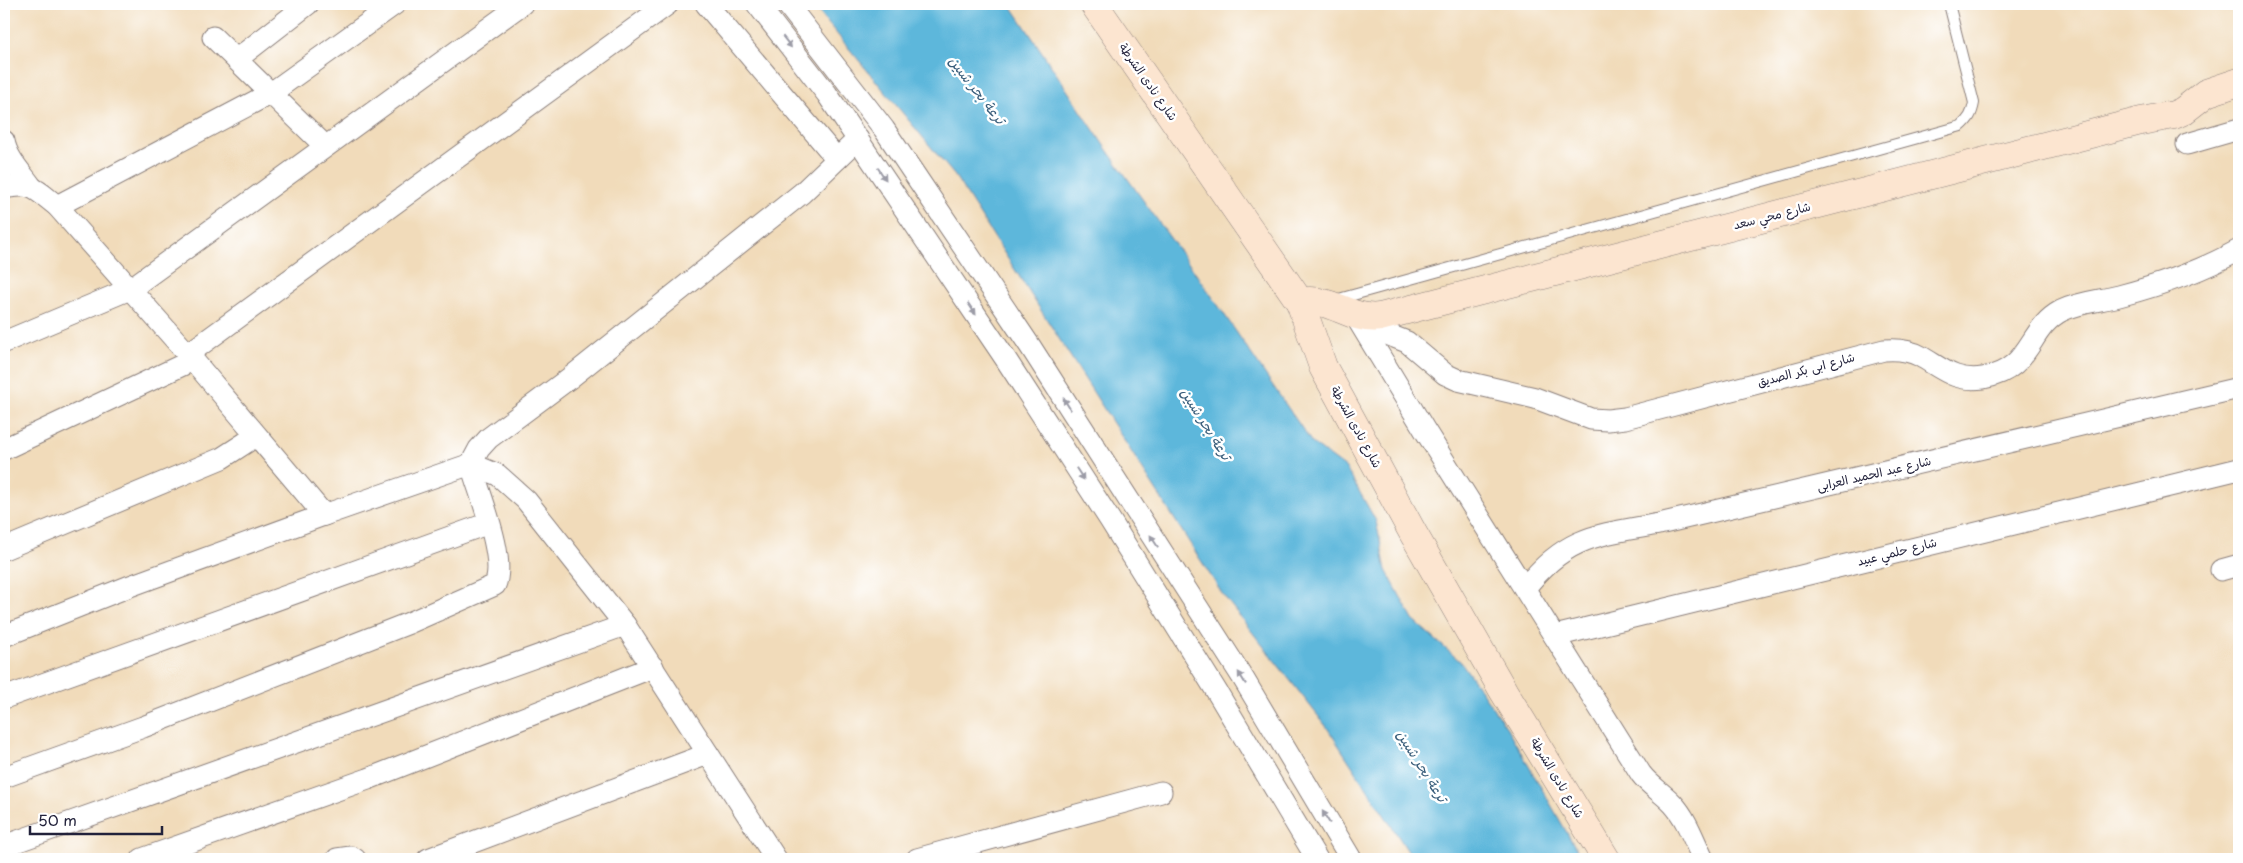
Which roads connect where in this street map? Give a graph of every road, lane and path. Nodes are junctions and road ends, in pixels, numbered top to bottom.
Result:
1 (308, 4) edge
2 (395, 4) edge
3 (522, 4) edge
4 (668, 4) edge
5 (706, 4) edge
6 (757, 4) edge
7 (787, 4) edge
8 (1094, 4) edge
9 (1949, 4) edge
10 (214, 37) dead end
11 (237, 59) junction
12 (2239, 82) edge
13 (271, 93) junction
14 (2239, 129) edge
15 (858, 139) junction
16 (4, 141) edge
17 (2187, 144) dead end
18 (325, 146) junction
19 (837, 159) junction
20 (31, 186) junction
21 (4, 188) edge
22 (57, 206) junction
23 (2239, 250) edge
24 (130, 289) junction
25 (1300, 302) junction
26 (1327, 302) junction
27 (1355, 316) junction
28 (4, 342) edge
29 (191, 357) junction
30 (2239, 388) edge
31 (256, 436) junction
32 (4, 449) edge
33 (471, 464) junction
34 (2239, 469) edge
35 (324, 515) junction
36 (489, 523) junction
37 (4, 549) edge
38 (1524, 588) junction
39 (625, 625) junction
40 (4, 636) edge
41 (1555, 636) junction
42 (653, 667) junction
43 (4, 698) edge
44 (708, 754) junction
45 (4, 776) edge
46 (1161, 792) dead end
47 (4, 846) edge
48 (142, 859) edge
49 (337, 859) edge
50 (355, 859) edge
51 (428, 859) edge
52 (776, 859) edge
53 (917, 859) edge
54 (1317, 859) edge
55 (1351, 859) edge
56 (1606, 859) edge
57 (1703, 859) edge

1 - 11 street
2 - 13 street
3 - 18 street
4 - 29 street
5 - 19 street
6 -> 15 street
55 -> 7 street
8 - 25 main road, شارع نادى الشرطة
9 - 26 lane
10 - 11 street
11 - 13 street
12 - 27 main road, شارع محي سعد
13 - 18 street
13 - 22 street
14 - 17 street
15 - 19 street
15 -> 54 street
16 - 20 street
18 - 24 street
19 - 33 street
20 - 21 street
20 - 22 street
22 - 24 street
23 - 27 street, شارع ابى بكر الصديق
24 - 28 street
24 - 29 street
25 - 26 main road, شارع محي سعد
25 - 56 main road, شارع نادى الشرطة
26 - 27 main road, شارع محي سعد
27 - 38 street
29 - 31 street
29 - 32 street
30 - 38 street, شارع عبد الحميد العرابى
31 - 35 street
31 - 37 street
33 - 35 street
33 - 36 street
33 - 39 street
34 - 41 street, شارع حلمي عبيد
35 - 40 street
36 - 43 street
36 - 45 street
38 - 41 street
39 - 42 street
39 - 47 street
41 - 57 street
42 - 44 street
42 - 48 street
44 - 51 street
44 - 52 street
46 - 53 street
49 - 50 street

